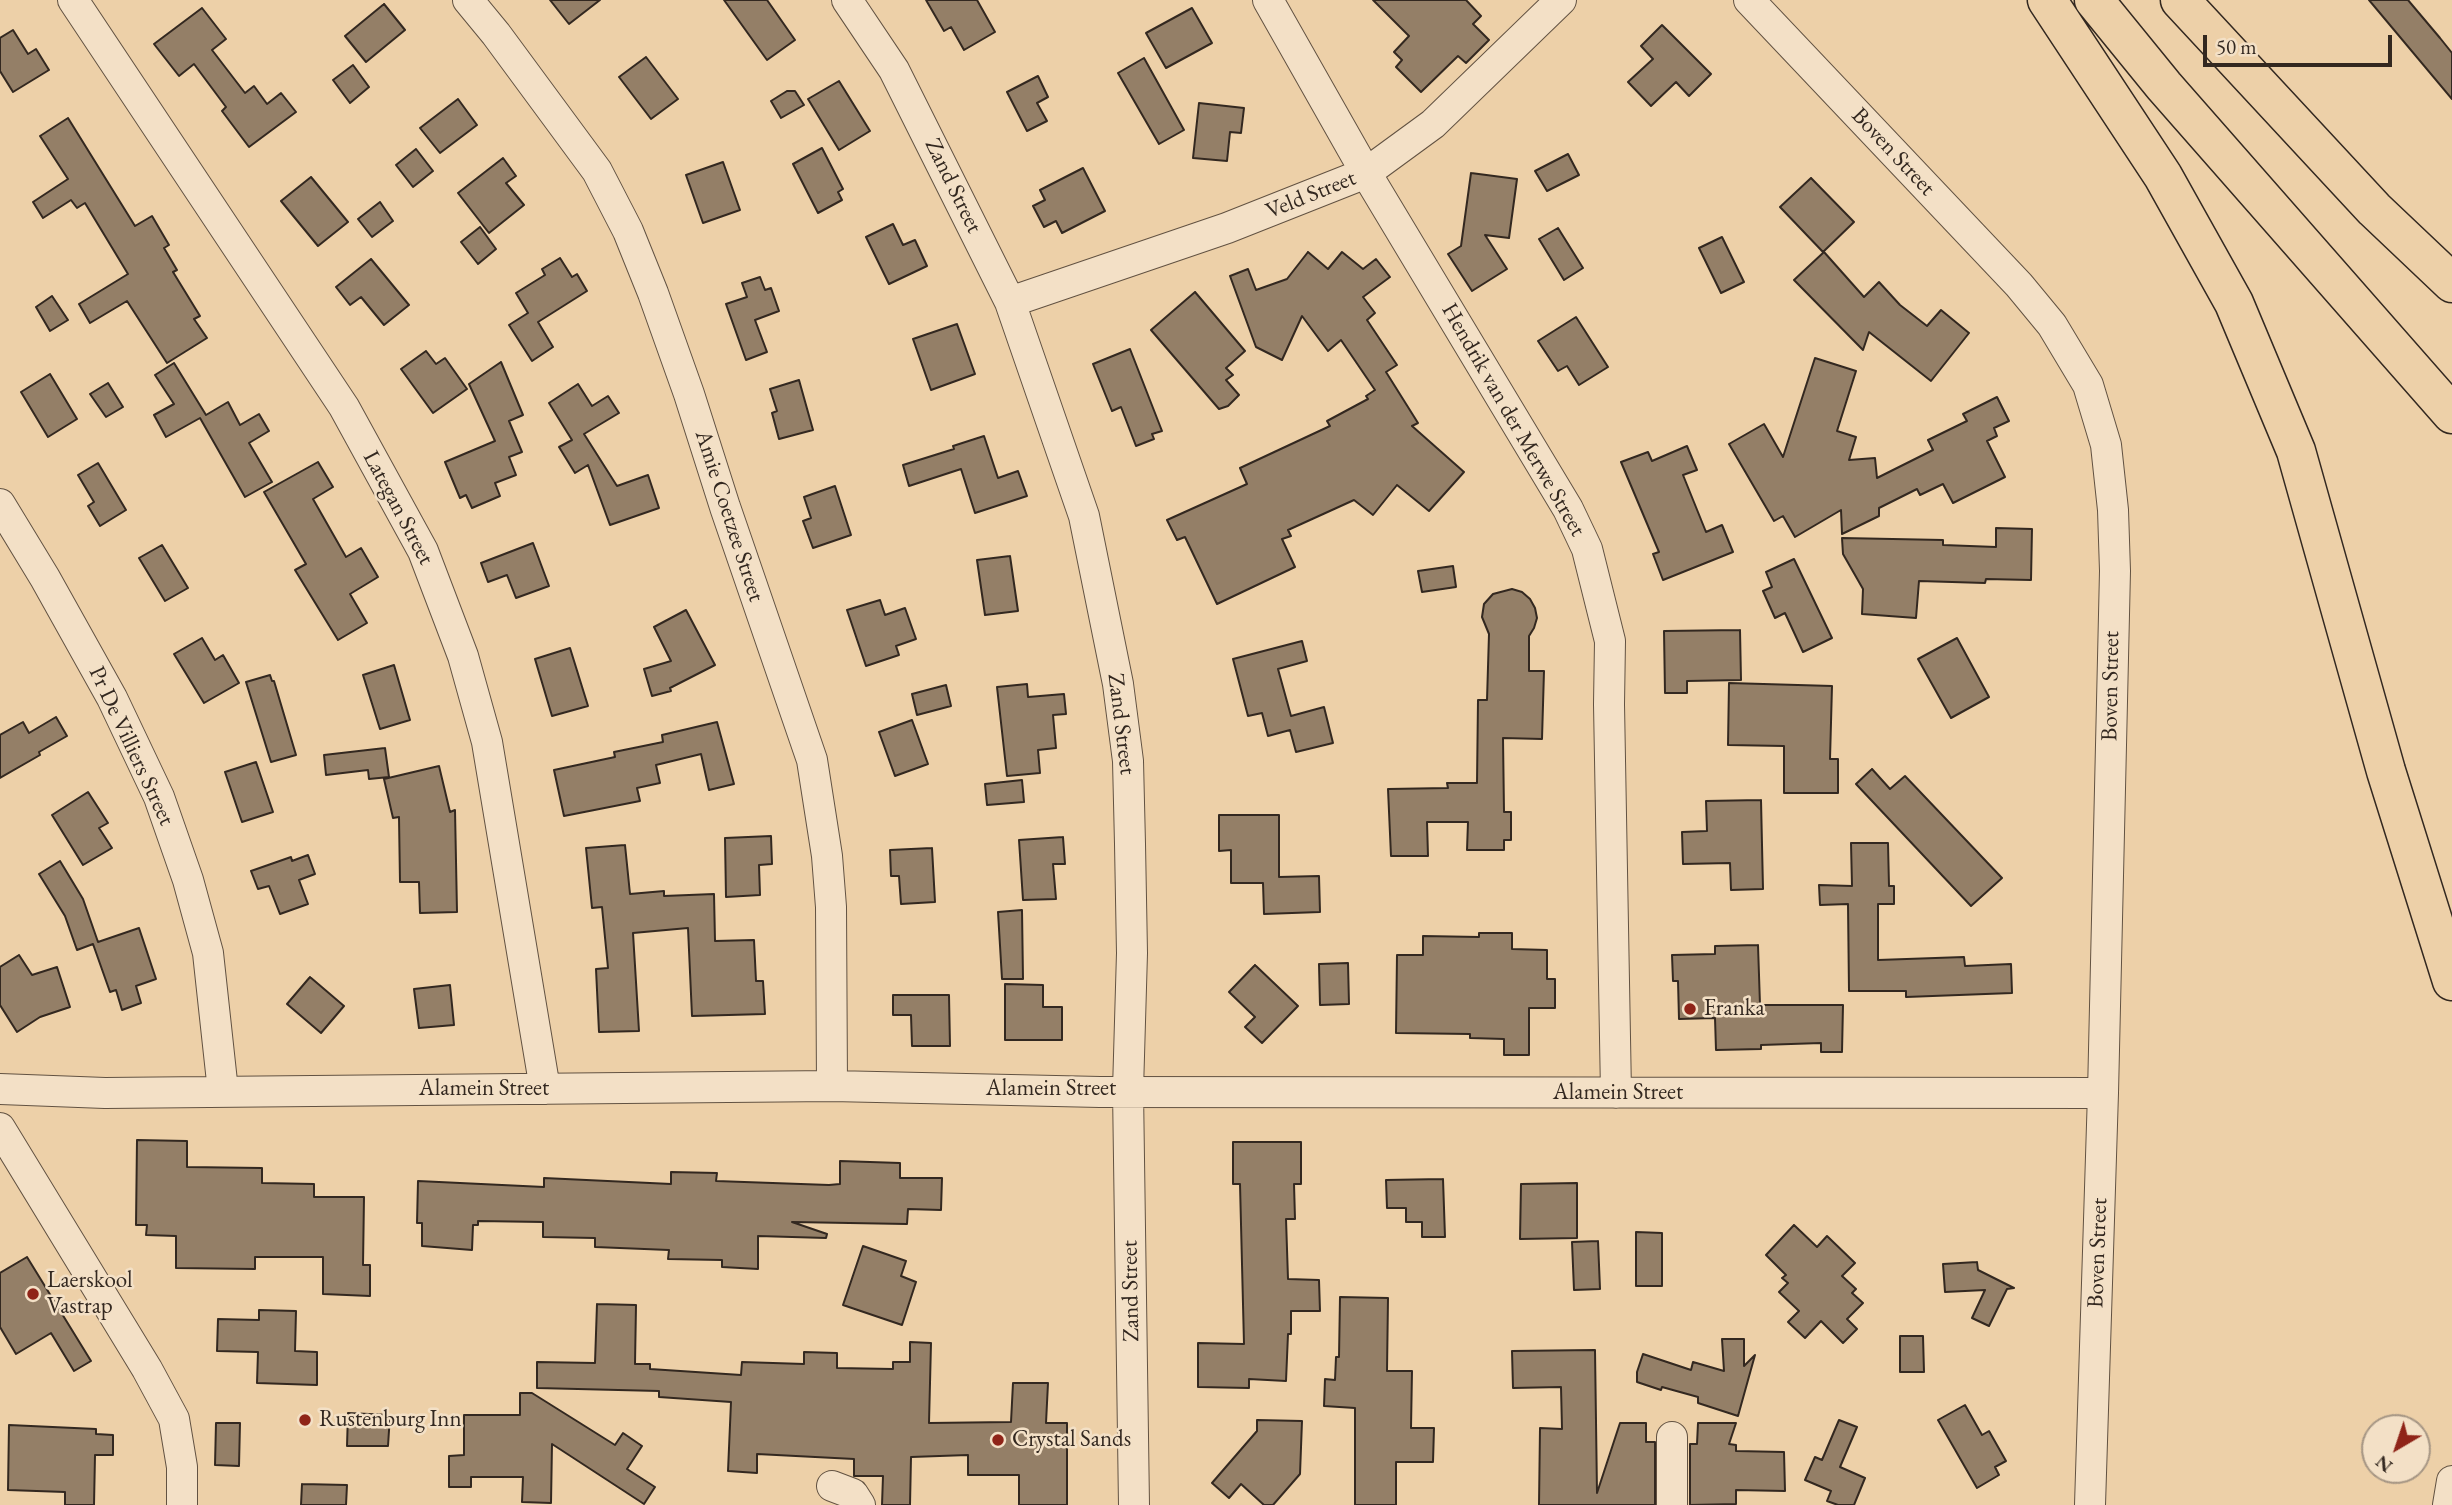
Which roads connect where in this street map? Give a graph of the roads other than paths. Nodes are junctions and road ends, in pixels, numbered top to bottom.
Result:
1 (73, 0) edge
2 (468, 0) edge
3 (847, 0) edge
4 (1268, 0) edge
5 (1561, 0) edge
6 (1749, 0) edge
7 (2047, 0) edge
8 (2094, 0) edge
9 (2180, 0) edge
10 (1366, 173) junction
11 (2452, 283) edge
12 (1010, 302) junction
13 (2452, 414) edge
14 (0, 504) edge
15 (2452, 981) edge
16 (832, 1086) junction
17 (0, 1089) edge
18 (545, 1089) junction
19 (1128, 1090) junction
20 (223, 1091) junction
21 (1616, 1093) junction
22 (2103, 1093) junction
23 (0, 1128) edge
24 (1672, 1437) dead end
25 (2452, 1481) edge
26 (832, 1486) dead end
27 (182, 1505) edge
28 (860, 1505) edge
29 (1134, 1505) edge
30 (1672, 1505) edge
31 (2090, 1505) edge
32 (2448, 1505) edge

1 - 18 street, Lategan Street
2 - 16 street, Amie Coetzee Street
3 - 12 street, Zand Street
4 - 10 street, Hendrik van der Merwe Street
5 - 10 street, Veld Street
6 - 22 street, Boven Street
7 - 15 highway
8 - 13 highway
9 - 11 highway
10 - 12 street, Veld Street
10 - 21 street, Hendrik van der Merwe Street
12 - 19 street, Zand Street
14 - 20 street, Pr De Villiers Street
16 - 18 street, Alamein Street
16 - 19 street, Alamein Street
17 - 20 street, Alamein Street
18 - 20 street, Alamein Street
19 - 21 street, Alamein Street
19 - 29 street, Zand Street
21 - 22 street, Alamein Street
22 - 31 street, Boven Street
23 - 27 street
24 - 30 street
25 - 32 street
26 - 28 street

